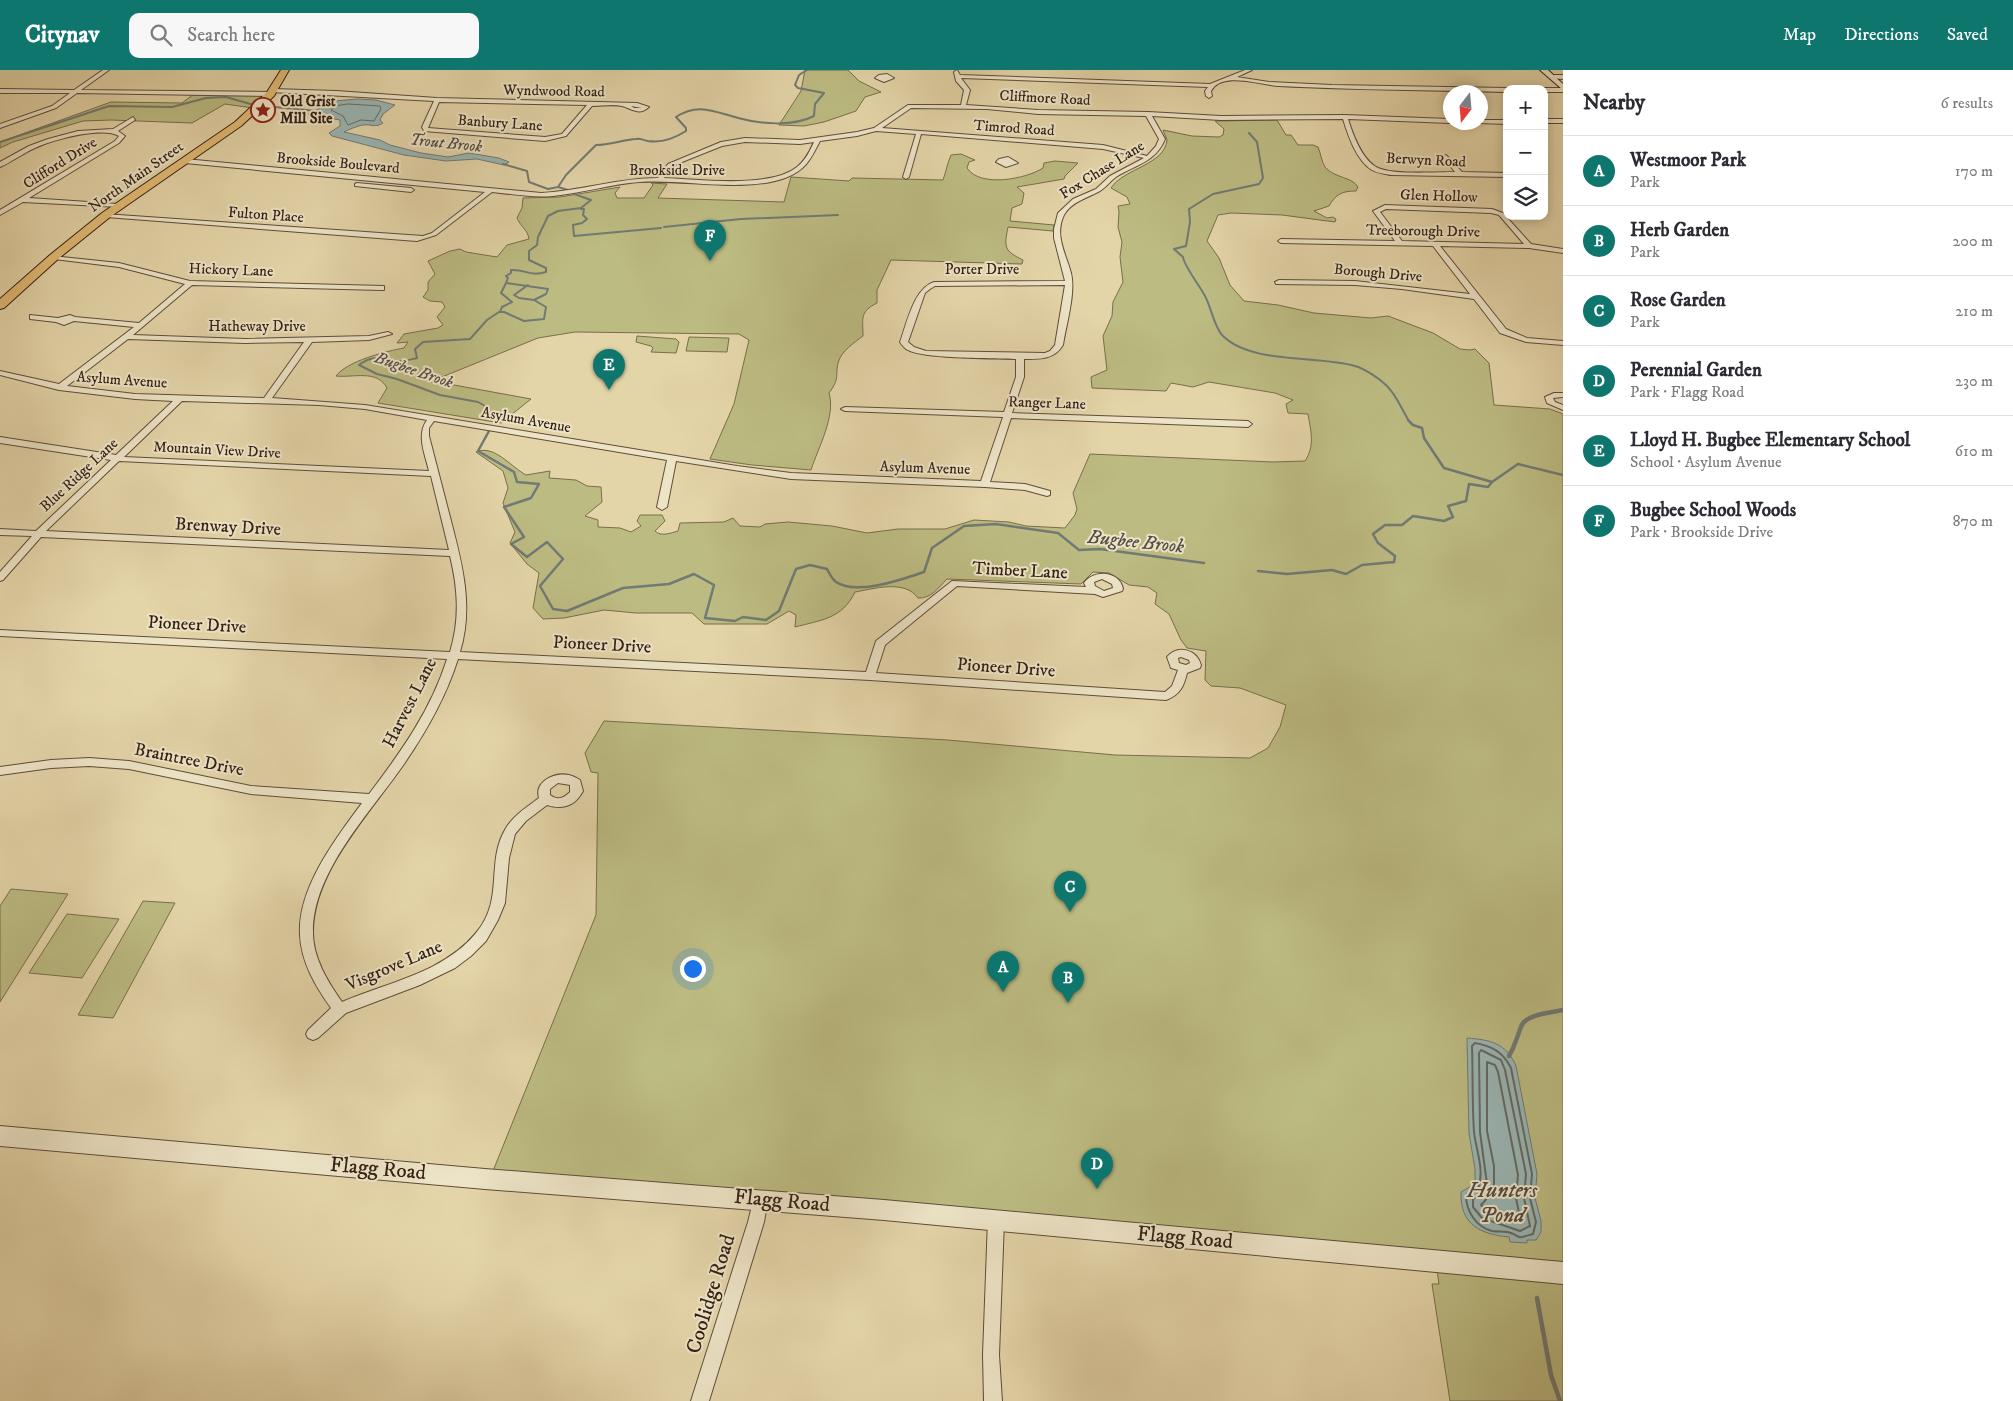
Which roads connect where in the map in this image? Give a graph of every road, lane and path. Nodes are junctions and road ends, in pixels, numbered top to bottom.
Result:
1 (106, 70) edge
2 (285, 70) edge
3 (1249, 70) edge
4 (1544, 70) edge
5 (957, 73) edge
6 (1552, 77) junction
7 (1233, 78) junction
8 (1563, 78) edge
9 (1212, 86) junction
10 (1563, 89) edge
11 (1503, 90) edge
12 (1548, 90) edge
13 (0, 91) edge
14 (272, 92) junction
15 (74, 93) junction
16 (1209, 96) dead end
17 (437, 100) junction
18 (590, 105) junction
19 (626, 105) dead end
20 (963, 106) junction
21 (1148, 114) junction
22 (1345, 117) junction
23 (133, 119) dead end
24 (1563, 120) edge
25 (1443, 121) edge
26 (1548, 121) edge
27 (1488, 122) edge
28 (1499, 122) junction
29 (1503, 122) edge
30 (0, 126) edge
31 (1503, 126) edge
32 (876, 129) junction
33 (114, 131) junction
34 (919, 133) junction
35 (818, 140) junction
36 (1011, 140) junction
37 (1446, 157) dead end
38 (1149, 158) junction
39 (1008, 159) dead end
40 (180, 164) junction
41 (0, 165) edge
42 (1460, 174) junction
43 (1503, 176) edge
44 (906, 177) dead end
45 (659, 180) junction
46 (490, 191) junction
47 (481, 196) junction
48 (24, 200) junction
49 (118, 206) junction
50 (0, 214) edge
51 (106, 215) junction
52 (1281, 241) dead end
53 (1400, 243) junction
54 (1435, 244) junction
55 (1529, 246) junction
56 (1563, 251) edge
57 (54, 257) junction
58 (1279, 282) dead end
59 (190, 283) junction
60 (1069, 283) junction
61 (381, 288) dead end
62 (1476, 297) junction
63 (2, 301) edge
64 (32, 317) dead end
65 (140, 324) junction
66 (388, 334) dead end
67 (126, 337) junction
68 (310, 339) junction
69 (1563, 343) edge
70 (1020, 356) junction
71 (0, 374) edge
72 (59, 388) junction
73 (1563, 395) edge
74 (182, 397) junction
75 (267, 400) junction
76 (1563, 408) edge
77 (845, 410) dead end
78 (1007, 415) junction
79 (433, 417) junction
80 (1248, 424) dead end
81 (0, 440) edge
82 (117, 458) junction
83 (672, 459) junction
84 (434, 474) junction
85 (985, 484) junction
86 (1047, 493) dead end
87 (662, 507) dead end
88 (0, 532) edge
89 (37, 534) junction
90 (454, 553) junction
91 (0, 578) edge
92 (1094, 591) dead end
93 (0, 633) edge
94 (454, 655) junction
95 (1183, 668) dead end
96 (870, 676) junction
97 (0, 771) edge
98 (370, 799) junction
99 (546, 799) dead end
100 (339, 1009) junction
101 (313, 1034) dead end
102 (0, 1136) edge
103 (760, 1199) junction
104 (996, 1220) junction
105 (1563, 1273) edge
106 (700, 1401) edge
107 (993, 1401) edge

1 - 15 street
2 - 14 main road, North Main Street
3 - 7 street
4 - 6 main road
5 - 9 street
5 - 20 street
6 - 8 street
6 - 10 main road
7 - 9 street
7 - 11 street
9 - 16 street
10 - 12 street
13 - 15 street, Wyndwood Road
14 - 15 street, Wyndwood Road
14 - 17 street, Wyndwood Road
14 - 40 main road, North Main Street
15 - 30 street
17 - 18 street, Wyndwood Road
17 - 18 street, Banbury Lane
18 - 19 street, Wyndwood Road
20 - 21 street, Cliffmore Road
20 - 32 street, Cliffmore Road
21 - 22 street, Cliffmore Road
21 - 38 street, Fox Chase Lane
22 - 25 street, Cliffmore Road
22 - 42 street, Berwyn Road
23 - 33 street
24 - 26 street
27 - 28 street
28 - 29 street
28 - 31 street
32 - 34 street, Timrod Road
32 - 35 street, Cliffmore Road
33 - 41 street
33 - 48 street, Clifford Drive
34 - 36 street, Timrod Road
34 - 44 street
35 - 45 street, Cliffmore Road
35 - 45 street, Brookside Drive
36 - 38 street, Timrod Road
36 - 39 street
37 - 42 street
38 - 60 street, Fox Chase Lane
40 - 46 street, Brookside Boulevard
40 - 47 street, Brookside Boulevard
40 - 49 main road, North Main Street
42 - 43 street, Berwyn Road
45 - 46 street, Brookside Drive
46 - 47 street
47 - 51 street, Fulton Place
48 - 49 street
48 - 50 street, Clifford Drive
49 - 51 main road, North Main Street
51 - 57 main road, North Main Street
52 - 53 street, Treeborough Drive
53 - 54 street, Treeborough Drive
53 - 55 street, Glen Hollow
54 - 55 street, Treeborough Drive
54 - 62 street
55 - 56 street, Treeborough Drive
57 - 59 street, Hickory Lane
57 - 63 main road, North Main Street
58 - 62 street, Borough Drive
59 - 61 street, Hickory Lane
59 - 65 street
60 - 70 street, Fox Chase Lane
60 - 70 street, Porter Drive
62 - 69 street
64 - 65 street
65 - 67 street
66 - 68 street, Hatheway Drive
67 - 68 street, Hatheway Drive
67 - 72 street
68 - 75 street
70 - 78 street
71 - 72 street, Asylum Avenue
72 - 74 street, Asylum Avenue
73 - 76 street
74 - 75 street, Asylum Avenue
74 - 82 street, Blue Ridge Lane
75 - 79 street, Asylum Avenue
77 - 78 street, Ranger Lane
78 - 80 street, Ranger Lane
78 - 85 street
79 - 83 street, Asylum Avenue
79 - 84 street, Harvest Lane
81 - 82 street, Mountain View Drive
82 - 84 street, Mountain View Drive
82 - 89 street, Blue Ridge Lane
83 - 85 street, Asylum Avenue
83 - 87 street
84 - 90 street, Harvest Lane
85 - 86 street, Asylum Avenue
88 - 89 street, Brenway Drive
89 - 90 street, Brenway Drive
89 - 91 street, Blue Ridge Lane
90 - 94 street, Harvest Lane
92 - 96 street, Timber Lane
93 - 94 street, Pioneer Drive
94 - 96 street, Pioneer Drive
94 - 98 street, Harvest Lane
95 - 96 street, Pioneer Drive
97 - 98 street, Braintree Drive
98 - 100 street, Harvest Lane
99 - 100 street, Visgrove Lane
100 - 101 street, Visgrove Lane
102 - 103 street, Flagg Road
103 - 104 street, Flagg Road
103 - 106 street, Coolidge Road
104 - 105 street, Flagg Road
104 - 107 street

